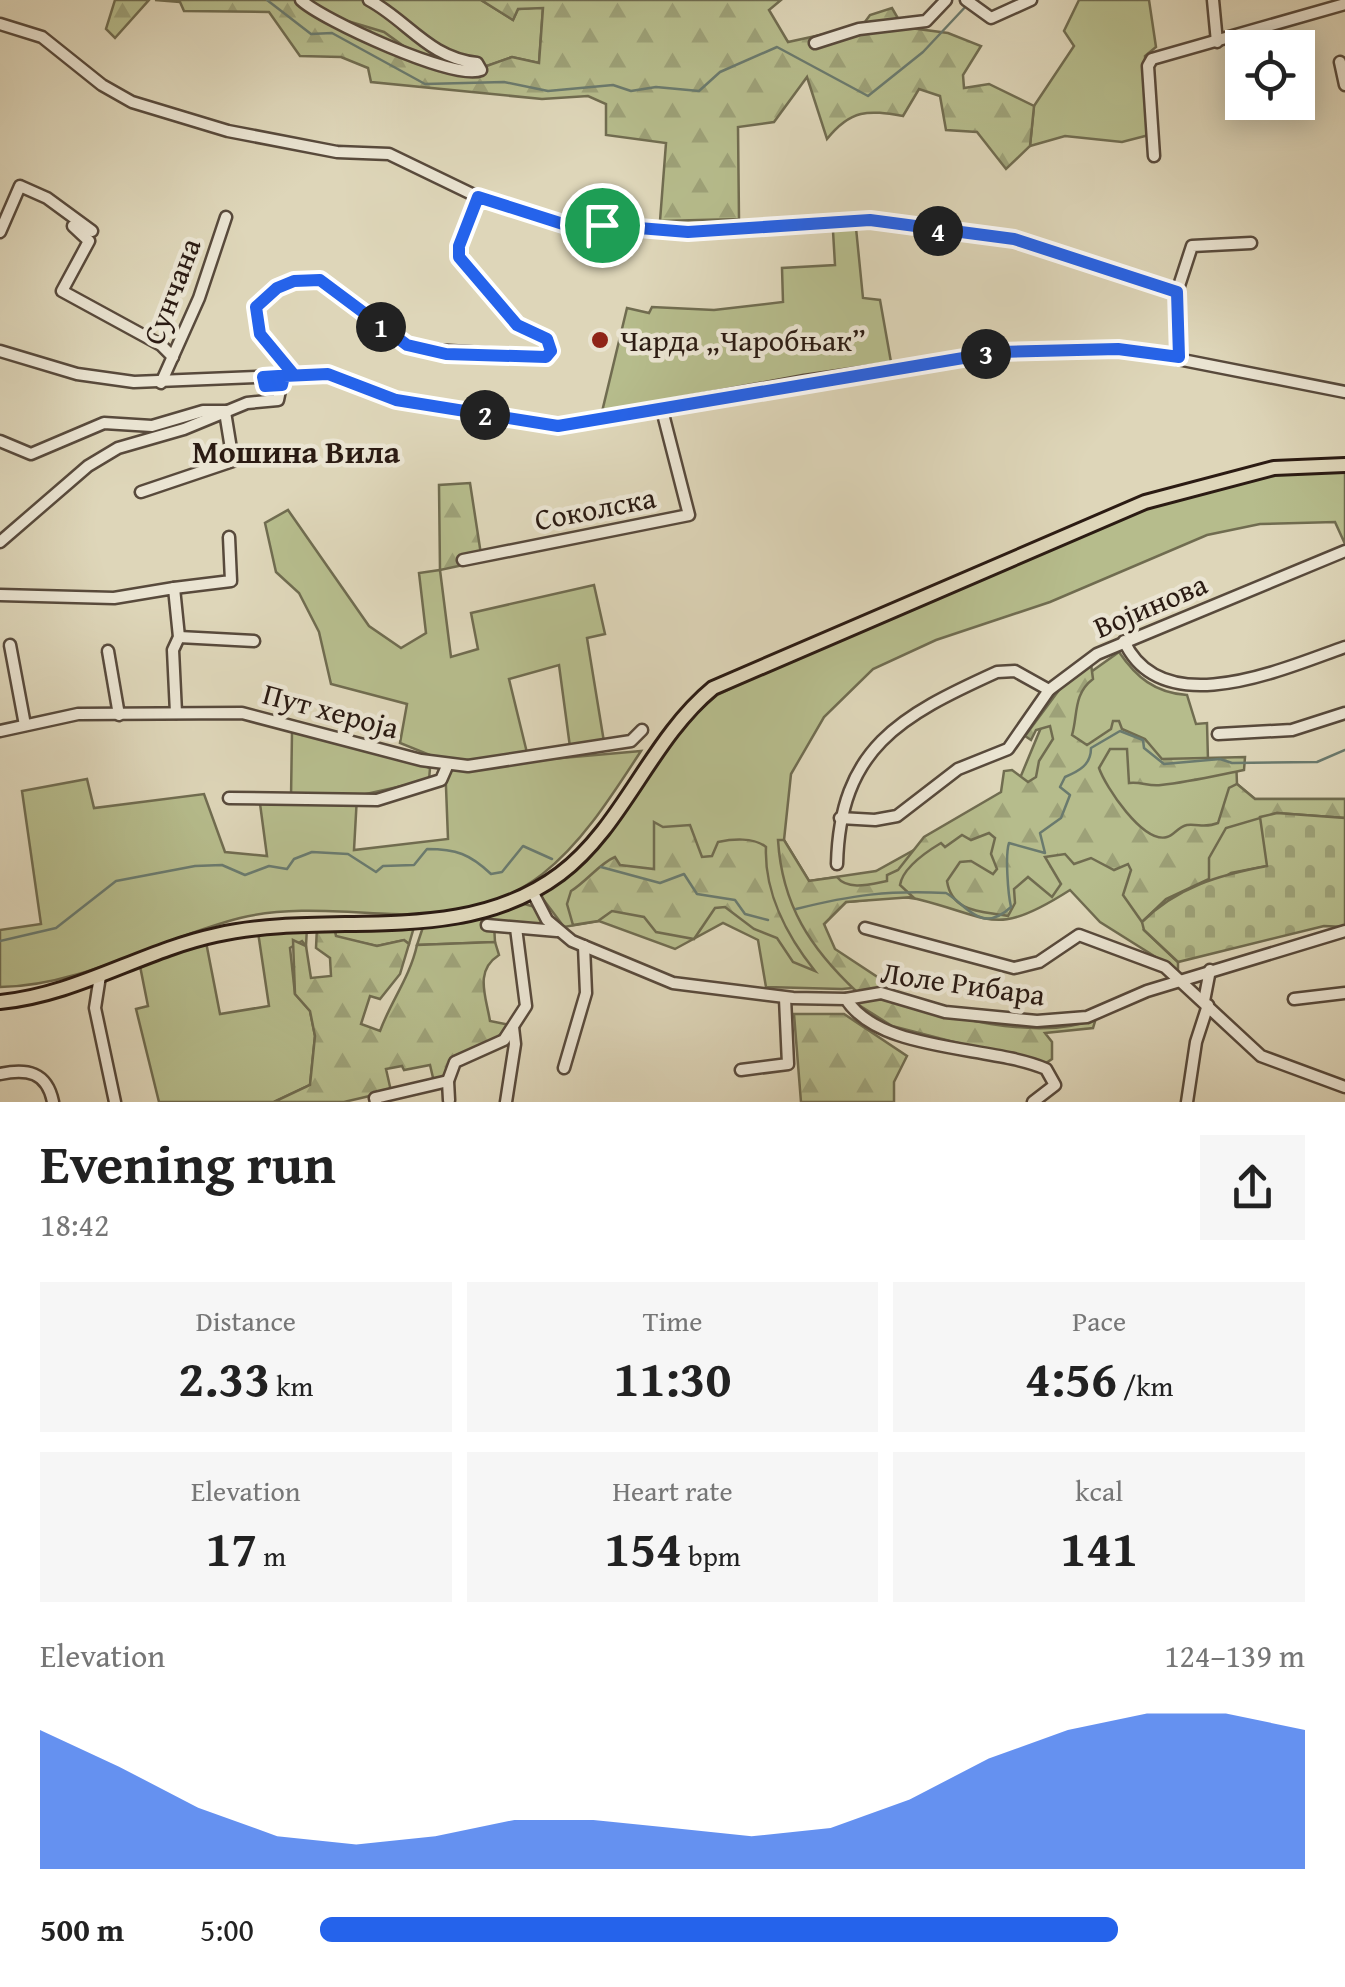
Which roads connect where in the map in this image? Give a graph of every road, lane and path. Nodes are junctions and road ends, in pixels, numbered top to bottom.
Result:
1 (301, 0) edge
2 (369, 0) edge
3 (946, 0) edge
4 (1032, 0) edge
5 (1213, 0) edge
6 (971, 4) edge
7 (1345, 4) edge
8 (0, 24) edge
9 (1218, 42) junction
10 (815, 43) dead end
11 (1340, 62) dead end
12 (1345, 85) edge
13 (1154, 156) dead end
14 (478, 197) junction
15 (226, 217) dead end
16 (73, 226) dead end
17 (92, 231) dead end
18 (0, 232) edge
19 (1252, 244) dead end
20 (1177, 292) junction
21 (0, 351) edge
22 (1179, 357) junction
23 (173, 358) junction
24 (286, 379) junction
25 (161, 383) junction
26 (1345, 392) edge
27 (662, 410) junction
28 (227, 412) junction
29 (0, 441) edge
30 (1345, 465) edge
31 (141, 492) dead end
32 (228, 537) dead end
33 (0, 542) edge
34 (1341, 552) edge
35 (463, 560) dead end
36 (1345, 568) edge
37 (174, 588) junction
38 (0, 595) edge
39 (179, 637) junction
40 (254, 641) dead end
41 (1124, 641) junction
42 (10, 645) dead end
43 (1345, 647) edge
44 (108, 651) dead end
45 (1049, 690) junction
46 (1345, 713) edge
47 (176, 714) junction
48 (119, 715) junction
49 (25, 725) junction
50 (642, 730) dead end
51 (0, 731) edge
52 (1218, 734) dead end
53 (448, 764) junction
54 (229, 798) dead end
55 (840, 818) junction
56 (838, 864) dead end
57 (533, 893) junction
58 (486, 924) dead end
59 (516, 928) junction
60 (865, 928) dead end
61 (1345, 931) edge
62 (558, 932) junction
63 (584, 946) junction
64 (1210, 970) junction
65 (100, 976) junction
66 (1182, 979) junction
67 (1345, 993) edge
68 (785, 998) junction
69 (846, 999) junction
70 (1294, 999) dead end
71 (0, 1002) edge
72 (1206, 1004) junction
73 (513, 1028) junction
74 (564, 1068) dead end
75 (741, 1070) dead end
76 (0, 1074) edge
77 (448, 1081) junction
78 (1345, 1087) edge
79 (450, 1100) edge
80 (53, 1102) edge
81 (115, 1102) edge
82 (376, 1102) edge
83 (506, 1102) edge
84 (1033, 1102) edge
85 (1187, 1102) edge

1 - 2 street
3 - 10 street
4 - 6 street
5 - 9 street
7 - 9 street
8 - 14 street
9 - 13 street
11 - 12 street
14 - 20 street
14 - 24 street
15 - 23 street, Сунчана
16 - 23 street
17 - 18 street
19 - 20 street
20 - 22 street
21 - 25 street
22 - 26 street
22 - 27 street
23 - 25 street, Сунчана
24 - 25 street
24 - 27 street
24 - 28 street
27 - 35 street, Соколска
28 - 29 street
28 - 31 street
28 - 33 street
30 - 57 main road
32 - 37 street
34 - 36 street
34 - 41 street, Војинова
37 - 38 street
37 - 39 street
39 - 40 street
39 - 47 street
41 - 43 street
41 - 45 street, Војинова
42 - 49 street
44 - 48 street
45 - 55 street, Војинова
45 - 55 street
46 - 52 street
47 - 48 street, Пут хероја
47 - 53 street, Пут хероја
48 - 49 street, Пут хероја
49 - 51 street, Пут хероја
50 - 53 street, Пут хероја
53 - 54 street
55 - 56 street
57 - 62 street, Лоле Рибара
57 - 65 main road
58 - 59 street
59 - 62 street
59 - 73 street
60 - 66 street
61 - 64 street, Лоле Рибара
62 - 63 street, Лоле Рибара
63 - 68 street, Лоле Рибара
63 - 74 street
64 - 66 street, Лоле Рибара
64 - 72 street
65 - 71 main road
65 - 81 street
66 - 69 street, Лоле Рибара
66 - 72 street
67 - 70 street
68 - 69 street, Лоле Рибара
68 - 75 street
69 - 84 street
72 - 78 street
72 - 85 street
73 - 77 street
73 - 83 street
76 - 80 street
77 - 79 street
77 - 82 street

